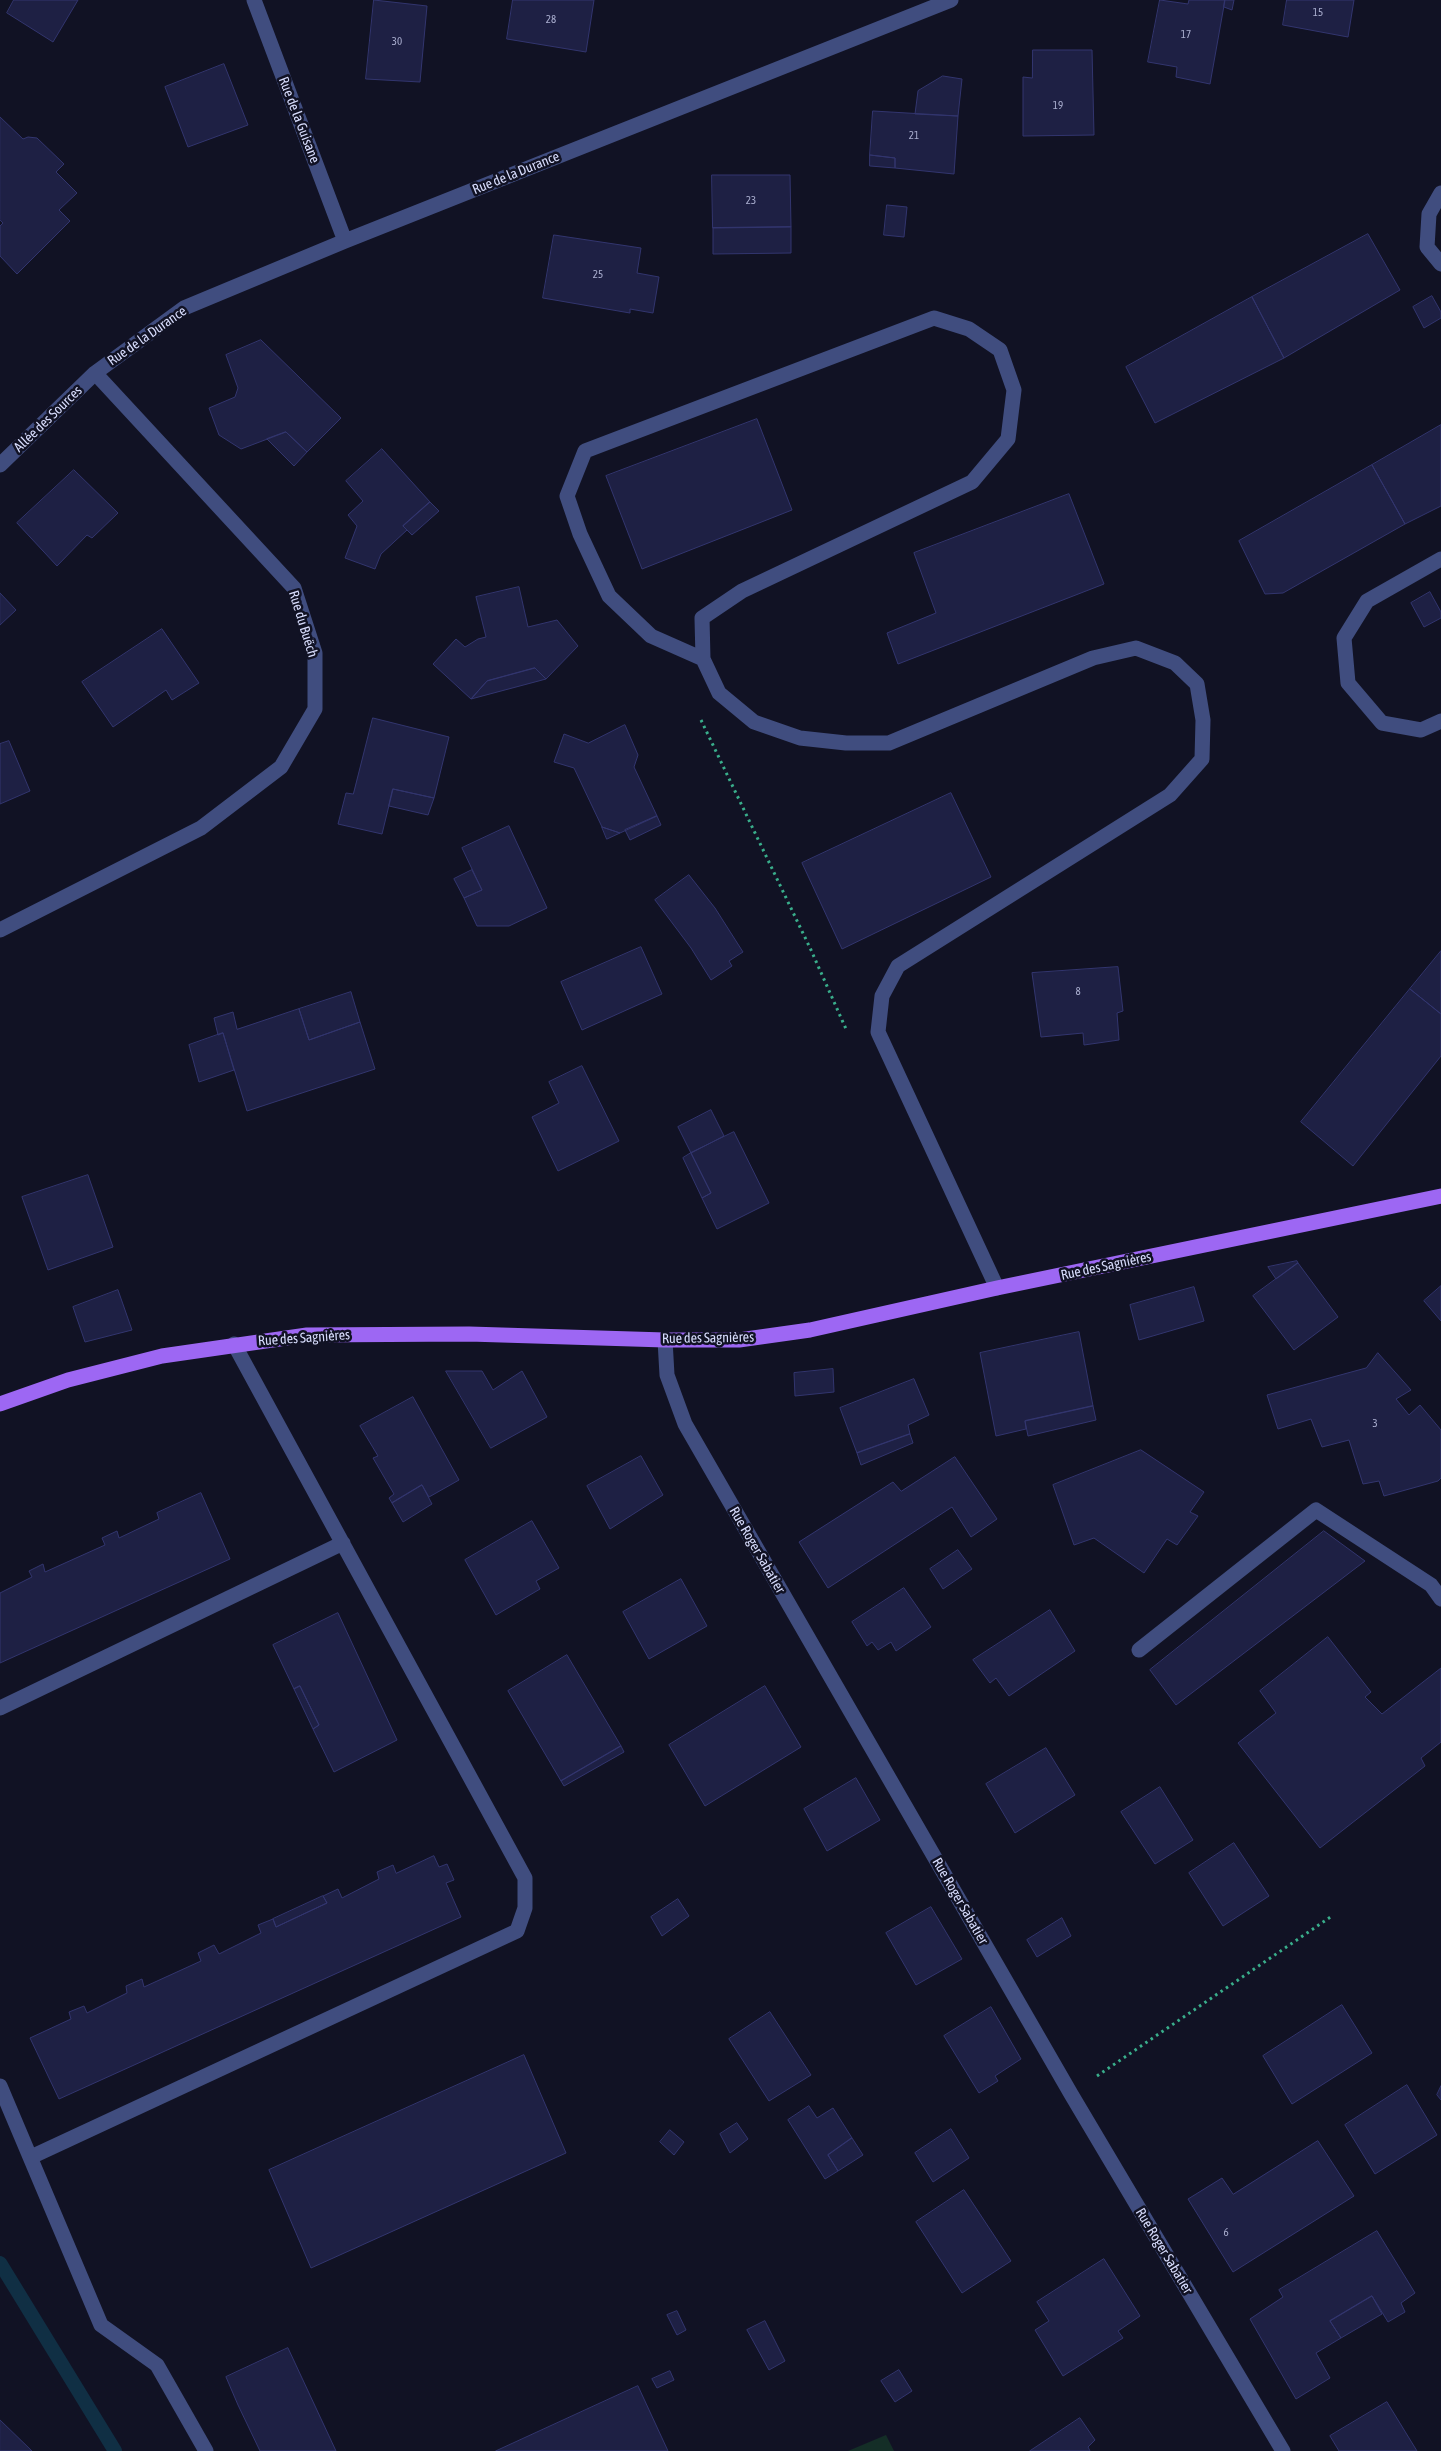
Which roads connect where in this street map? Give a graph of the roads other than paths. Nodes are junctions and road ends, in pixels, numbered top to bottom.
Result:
1 (254, 0) edge
2 (951, 0) edge
3 (1441, 193) edge
4 (345, 241) junction
5 (1441, 264) edge
6 (95, 373) junction
7 (0, 465) edge
8 (1441, 559) edge
9 (703, 659) junction
10 (1441, 722) edge
11 (0, 930) edge
12 (1441, 1196) edge
13 (997, 1288) junction
14 (664, 1340) junction
15 (234, 1344) junction
16 (0, 1404) edge
17 (343, 1543) junction
18 (1441, 1599) edge
19 (1139, 1650) dead end
20 (0, 1708) edge
21 (0, 2086) edge
22 (31, 2157) junction
23 (206, 2451) edge
24 (1283, 2451) edge

1 - 4 street, Rue de la Guisane
2 - 4 street, Rue de la Durance
3 - 5 street
4 - 6 street, Rue de la Durance
6 - 7 street, Allée des Sources
6 - 11 street, Rue du Buëch
8 - 10 street
9 - 9 street
9 - 13 street
12 - 13 main road, Rue des Sagnières
13 - 14 main road, Rue des Sagnières
14 - 15 main road, Rue des Sagnières
14 - 24 street, Rue Roger Sabatier
15 - 16 main road, Rue des Sagnières
15 - 17 street
17 - 20 street
17 - 22 street
18 - 19 street
21 - 22 street
22 - 23 street

